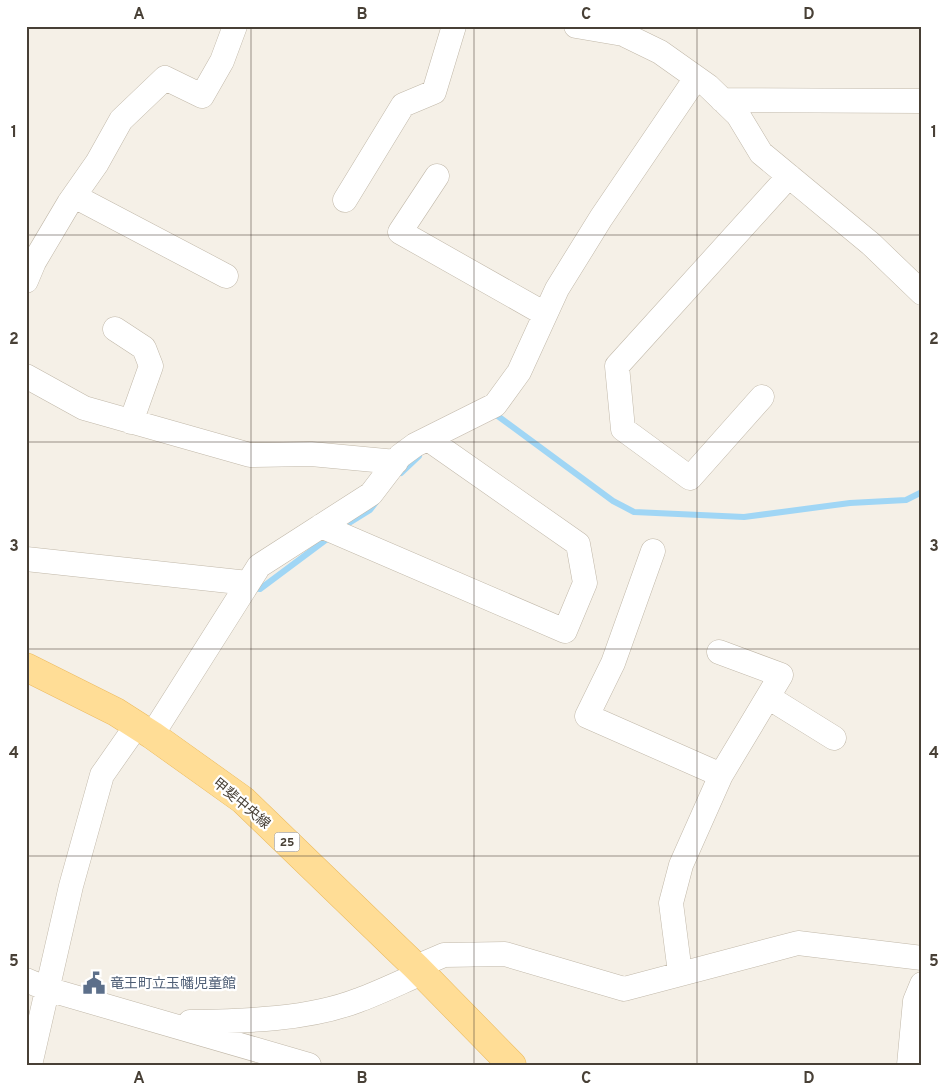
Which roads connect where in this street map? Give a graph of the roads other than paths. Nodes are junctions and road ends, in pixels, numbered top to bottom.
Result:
1 (235, 26) edge
2 (454, 26) edge
3 (590, 27) edge
4 (696, 78) junction
5 (722, 100) junction
6 (922, 101) edge
7 (437, 176) dead end
8 (789, 176) junction
9 (74, 196) junction
10 (345, 200) dead end
11 (226, 276) dead end
12 (26, 281) edge
13 (922, 293) edge
14 (545, 314) junction
15 (115, 328) dead end
16 (26, 376) edge
17 (762, 397) dead end
18 (131, 422) junction
19 (428, 439) junction
20 (396, 462) junction
21 (321, 526) junction
22 (653, 551) dead end
23 (26, 559) edge
24 (248, 583) junction
25 (718, 652) dead end
26 (26, 667) edge
27 (768, 696) junction
28 (145, 730) junction
29 (834, 738) dead end
30 (721, 774) junction
31 (922, 958) edge
32 (419, 970) junction
33 (680, 973) junction
34 (37, 984) edge
35 (922, 984) edge
36 (166, 1023) junction
37 (30, 1065) edge
38 (309, 1065) edge
39 (512, 1065) edge
40 (909, 1065) edge

1 - 9 street
2 - 10 street
3 - 4 street
4 - 5 street
4 - 14 street
5 - 6 street
5 - 8 street
7 - 14 street
8 - 13 street
8 - 17 street
9 - 11 street
9 - 12 street
14 - 19 street
15 - 18 street
16 - 18 street
18 - 20 street
19 - 20 street
19 - 21 street
20 - 21 street
21 - 24 street
22 - 30 street
23 - 24 street
24 - 28 street
25 - 27 street
26 - 28 main road, 甲斐中央線 / 25
27 - 29 street
27 - 30 street
28 - 32 main road, 甲斐中央線 / 25
28 - 34 street
30 - 33 street
31 - 33 street
32 - 33 street
32 - 36 street
32 - 39 main road, 甲斐中央線 / 25
34 - 36 street
34 - 37 street
35 - 40 street
36 - 38 street

